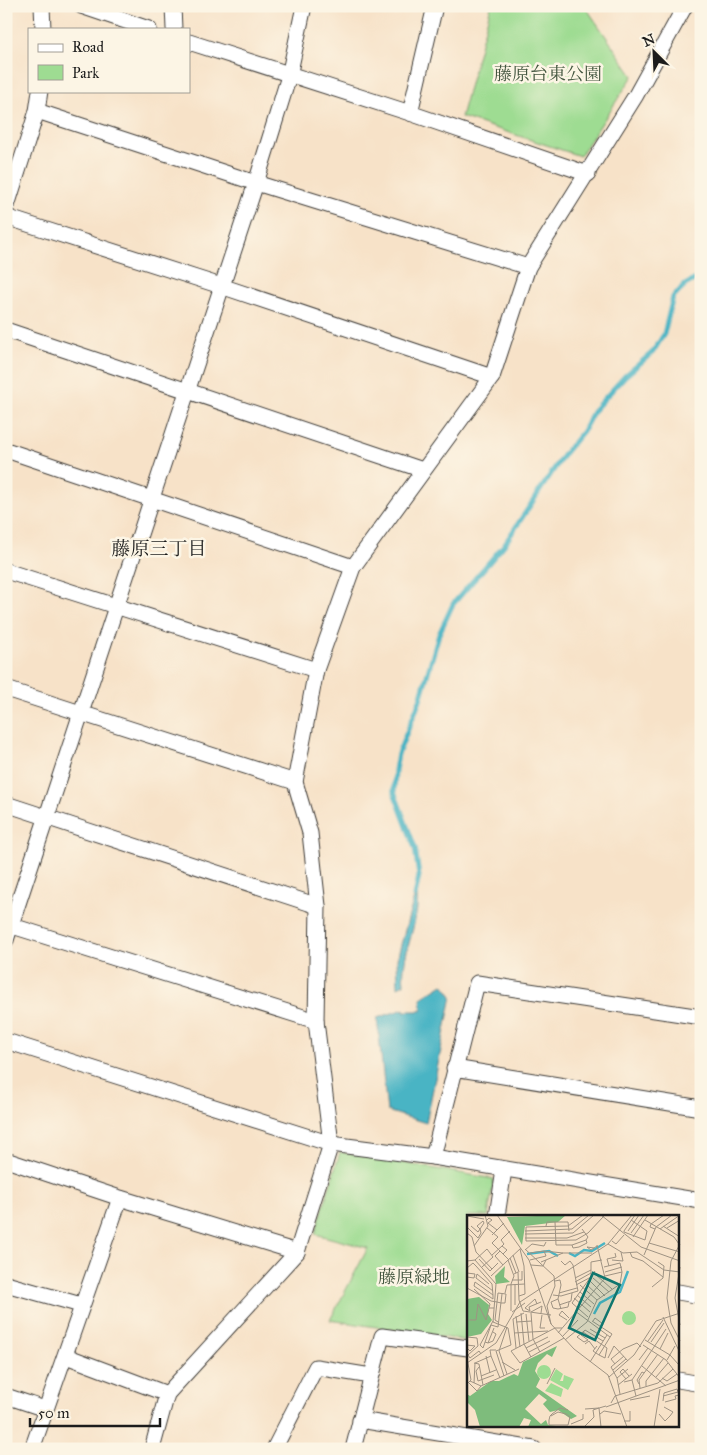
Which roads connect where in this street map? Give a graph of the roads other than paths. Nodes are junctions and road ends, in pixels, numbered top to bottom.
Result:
1 (42, 6) edge
2 (81, 6) edge
3 (173, 6) edge
4 (304, 6) edge
5 (435, 6) edge
6 (685, 6) edge
7 (43, 28) edge
8 (146, 28) edge
9 (174, 28) edge
10 (190, 42) edge
11 (289, 76) junction
12 (40, 92) edge
13 (37, 110) junction
14 (410, 112) junction
15 (588, 174) junction
16 (256, 183) junction
17 (6, 209) edge
18 (6, 217) edge
19 (528, 267) junction
20 (221, 286) junction
21 (6, 330) edge
22 (492, 377) junction
23 (186, 391) junction
24 (6, 450) edge
25 (423, 470) junction
26 (152, 498) junction
27 (353, 567) junction
28 (6, 571) edge
29 (115, 608) junction
30 (316, 670) junction
31 (6, 689) edge
32 (82, 714) junction
33 (295, 782) junction
34 (6, 804) edge
35 (47, 817) junction
36 (318, 906) junction
37 (8, 930) edge
38 (701, 1017) edge
39 (316, 1021) junction
40 (6, 1041) edge
41 (454, 1068) junction
42 (701, 1108) edge
43 (331, 1144) junction
44 (433, 1157) junction
45 (6, 1160) edge
46 (504, 1170) junction
47 (120, 1198) junction
48 (700, 1199) edge
49 (497, 1215) edge
50 (297, 1252) junction
51 (6, 1284) edge
52 (680, 1292) edge
53 (701, 1296) edge
54 (81, 1305) junction
55 (467, 1348) edge
56 (66, 1356) junction
57 (371, 1376) junction
58 (680, 1380) edge
59 (701, 1384) edge
60 (167, 1394) junction
61 (6, 1396) edge
62 (45, 1409) junction
63 (360, 1420) junction
64 (32, 1449) edge
65 (152, 1449) edge
66 (274, 1449) edge
67 (353, 1449) edge
68 (534, 1449) edge

1 - 7 street
2 - 8 street
3 - 9 street
4 - 11 street
5 - 14 street
6 - 15 street
10 - 11 street
11 - 14 street
11 - 16 street
12 - 13 street
13 - 16 street
13 - 17 street
14 - 15 street
15 - 19 street
16 - 19 street
16 - 20 street
18 - 20 street
19 - 22 street
20 - 22 street
20 - 23 street
21 - 23 street
22 - 25 street
23 - 25 street
23 - 26 street
24 - 26 street
25 - 27 street
26 - 27 street
26 - 29 street
27 - 30 street
28 - 29 street
29 - 30 street
29 - 32 street
30 - 33 street
31 - 32 street
32 - 33 street
32 - 35 street
33 - 36 street
34 - 35 street
35 - 36 street
35 - 37 street
36 - 39 street
37 - 39 street
38 - 41 street
39 - 43 street
40 - 43 street
41 - 42 street
41 - 44 street
43 - 44 street
43 - 50 street
44 - 46 street
45 - 47 street
46 - 48 street
46 - 49 street
47 - 50 street
47 - 54 street
50 - 60 street
51 - 54 street
52 - 53 street
54 - 56 street
55 - 57 street
56 - 60 street
56 - 62 street
57 - 63 street
57 - 66 street
58 - 59 street
60 - 65 street
61 - 62 street
62 - 64 street
63 - 67 street
63 - 68 street

